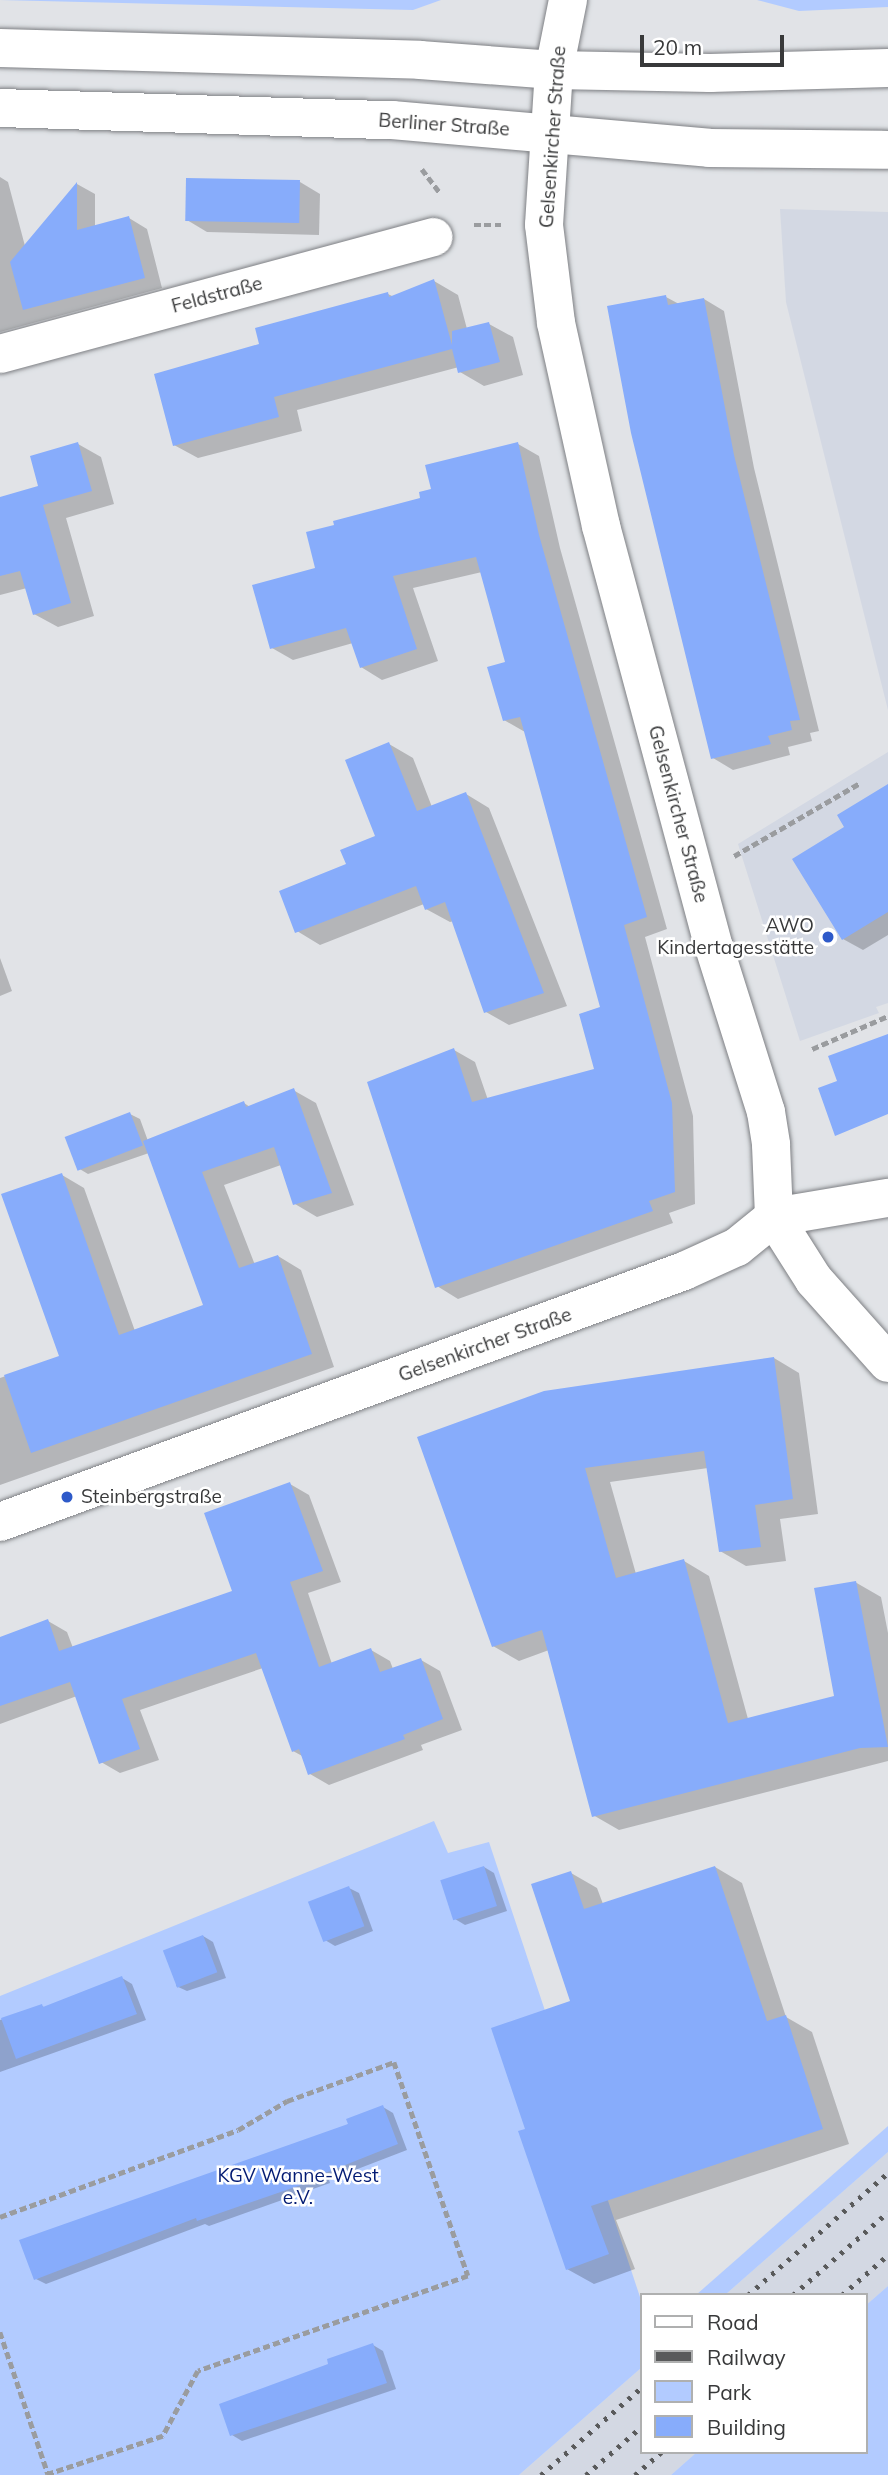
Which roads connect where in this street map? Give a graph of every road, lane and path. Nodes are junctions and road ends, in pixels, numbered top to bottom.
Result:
1 (568, 0) edge
2 (0, 48) edge
3 (888, 68) edge
4 (554, 70) junction
5 (0, 108) edge
6 (549, 133) junction
7 (888, 150) edge
8 (544, 225) junction
9 (434, 237) joint
10 (0, 354) edge
11 (860, 782) dead end
12 (696, 879) junction
13 (888, 1016) edge
14 (811, 1049) dead end
15 (888, 1198) edge
16 (774, 1217) junction
17 (888, 1363) edge
18 (0, 1522) edge
19 (0, 2217) edge
20 (0, 2332) edge
21 (47, 2475) edge

1 - 4 street, Gelsenkircher Straße
2 - 4 street
3 - 4 street
4 - 6 street, Gelsenkircher Straße
5 - 6 street, Berliner Straße
6 - 7 street, Berliner Straße
6 - 8 street, Gelsenkircher Straße
8 - 9 path
8 - 12 street, Gelsenkircher Straße
9 - 10 street, Feldstraße
11 - 12 path
12 - 16 street, Gelsenkircher Straße
13 - 14 path
15 - 16 street
16 - 17 street
16 - 18 street, Gelsenkircher Straße
19 - 21 path
20 - 21 path

